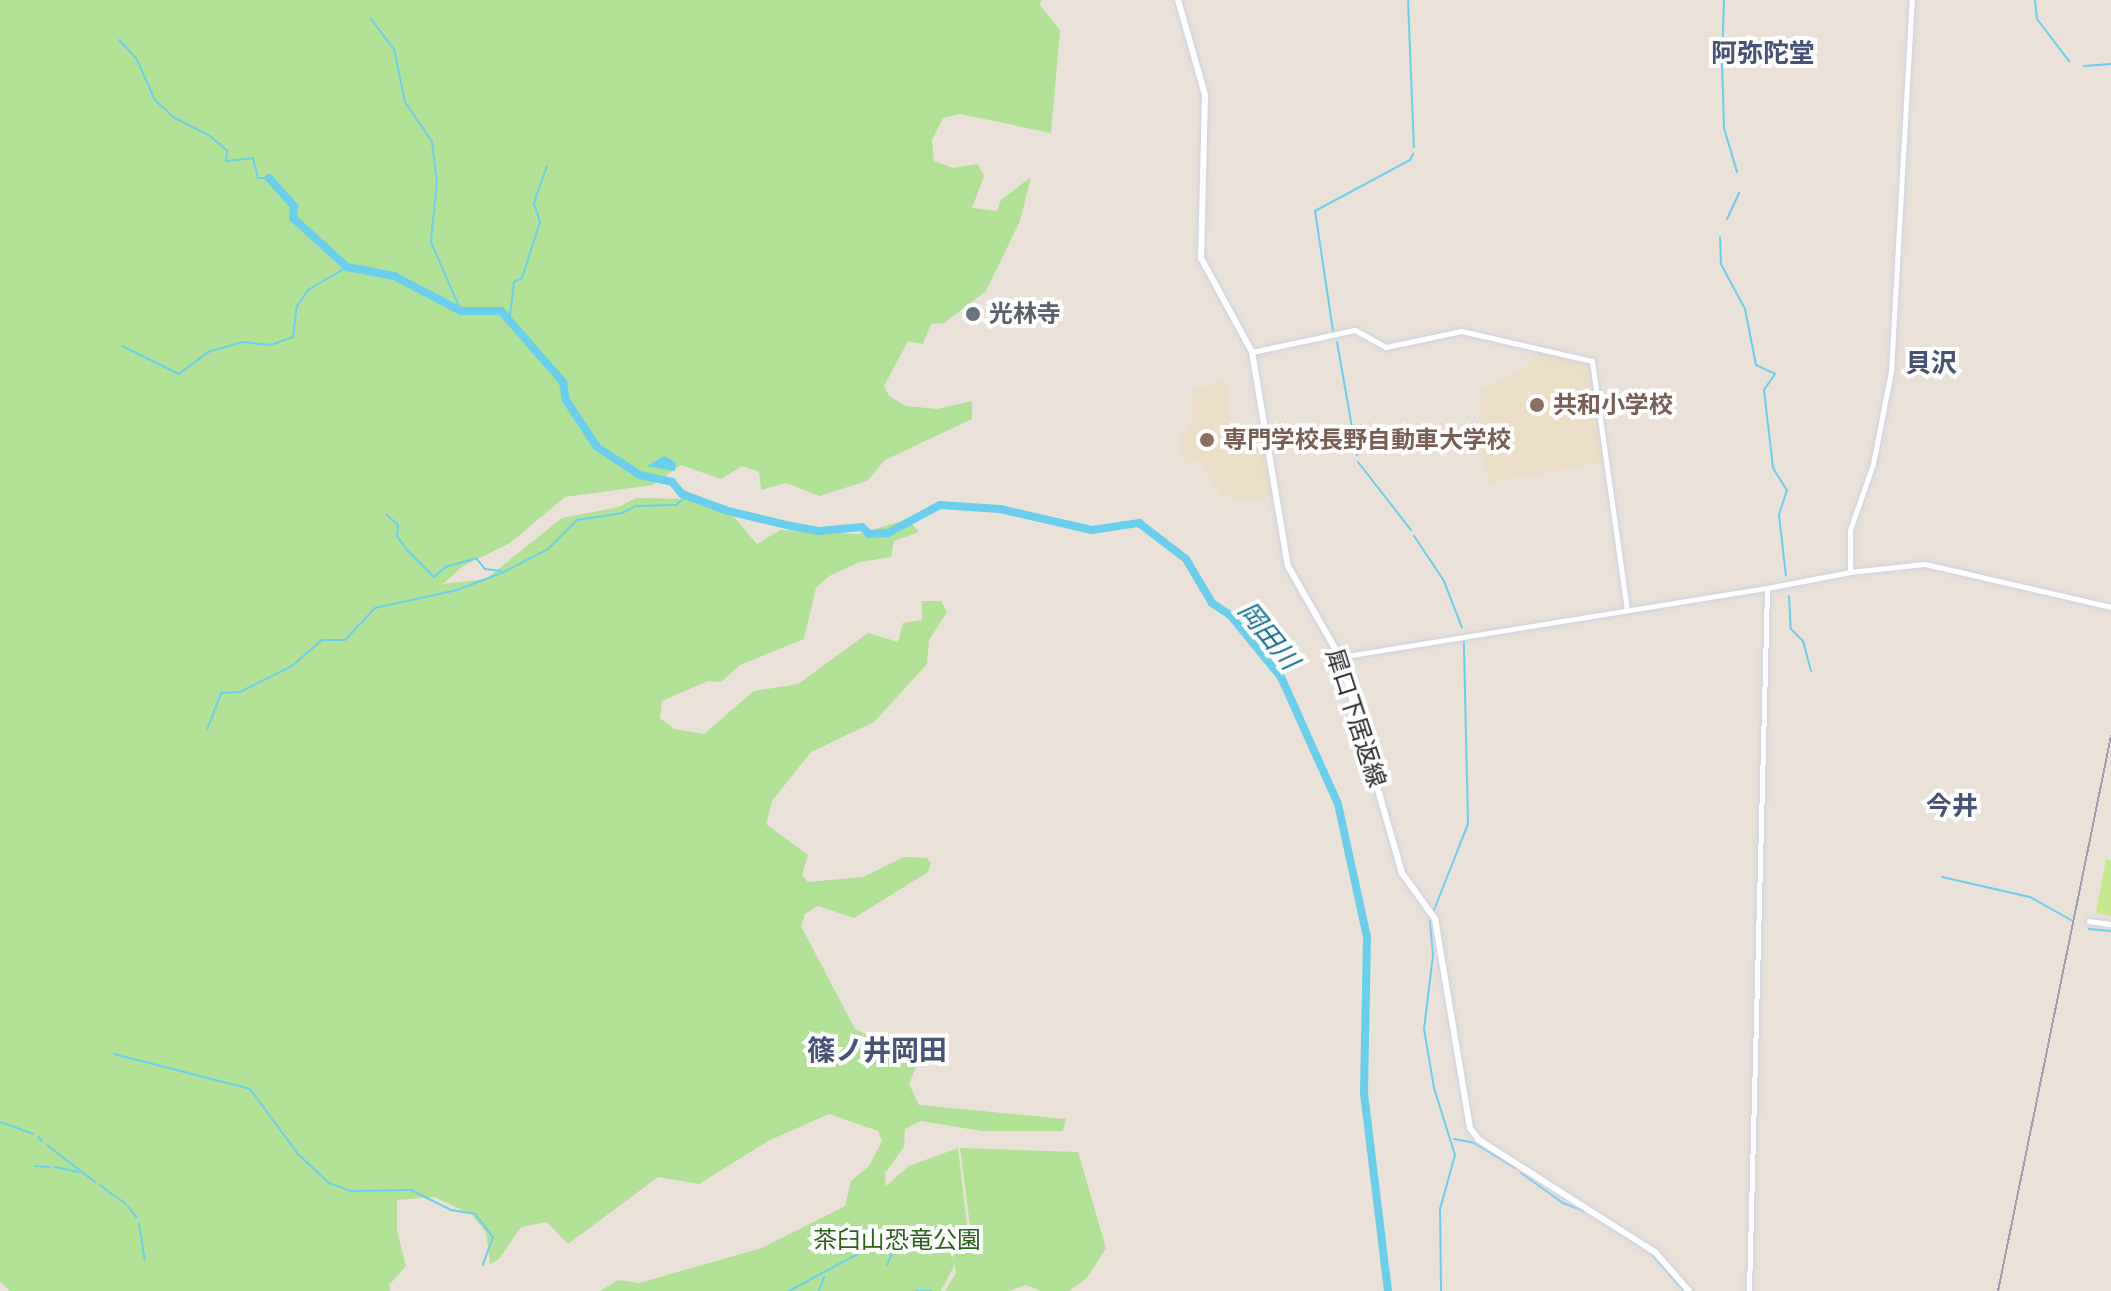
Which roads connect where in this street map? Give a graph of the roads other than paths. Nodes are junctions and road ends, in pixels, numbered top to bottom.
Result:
1 (1178, 0) edge
2 (1912, 0) edge
3 (1252, 352) junction
4 (1850, 572) junction
5 (1767, 588) junction
6 (2111, 607) edge
7 (1627, 609) junction
8 (1340, 657) junction
9 (2089, 921) dead end
10 (2111, 924) edge
11 (1689, 1291) edge
12 (1749, 1291) edge

1 - 3 main road, 犀口下居返線
2 - 4 street
3 - 7 street
3 - 8 main road, 犀口下居返線
4 - 5 street
4 - 6 street
5 - 7 street
5 - 12 street
7 - 8 street
8 - 11 main road, 犀口下居返線
9 - 10 street

